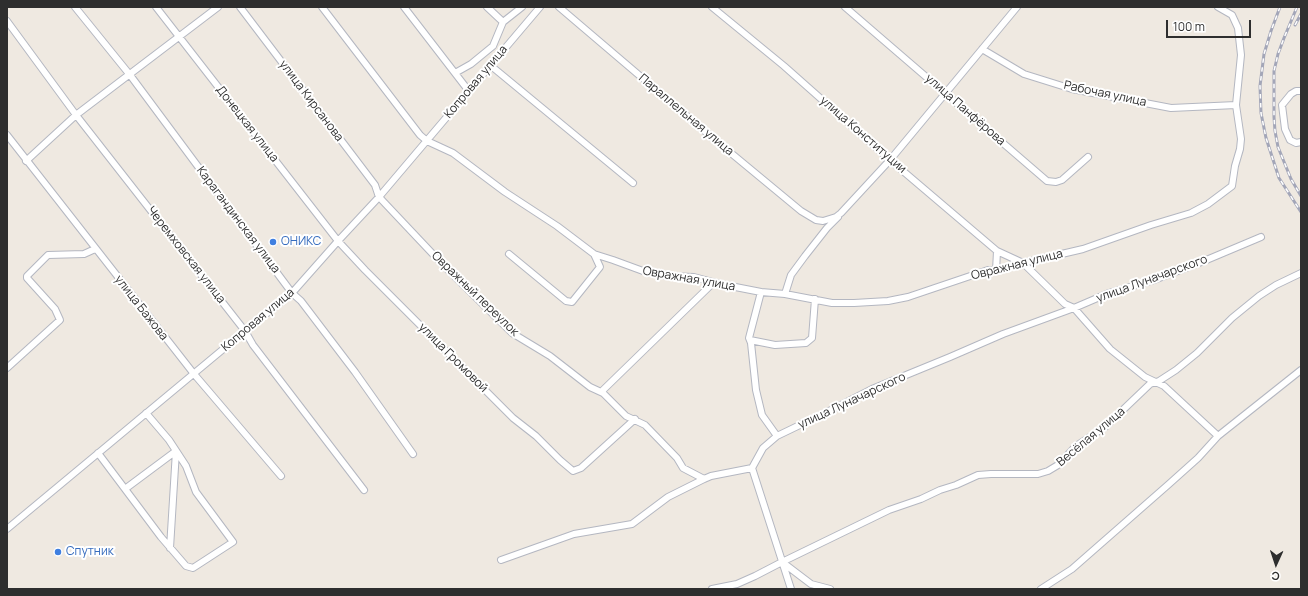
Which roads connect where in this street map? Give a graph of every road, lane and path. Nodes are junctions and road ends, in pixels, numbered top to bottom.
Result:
1 (75, 7) edge
2 (156, 7) edge
3 (218, 7) edge
4 (240, 7) edge
5 (322, 7) edge
6 (404, 7) edge
7 (487, 7) edge
8 (522, 7) edge
9 (540, 7) edge
10 (559, 7) edge
11 (712, 7) edge
12 (845, 7) edge
13 (1017, 7) edge
14 (1218, 7) edge
15 (7, 20) edge
16 (503, 22) junction
17 (179, 36) junction
18 (982, 49) junction
19 (490, 65) junction
20 (455, 73) junction
21 (130, 75) junction
22 (468, 90) junction
23 (1301, 91) edge
24 (946, 93) junction
25 (1236, 106) junction
26 (76, 116) junction
27 (7, 135) edge
28 (427, 140) junction
29 (1301, 142) edge
30 (1088, 157) dead end
31 (890, 160) junction
32 (26, 161) junction
33 (633, 182) dead end
34 (379, 197) junction
35 (841, 214) junction
36 (1261, 237) dead end
37 (338, 241) junction
38 (95, 249) junction
39 (997, 251) junction
40 (509, 254) dead end
41 (594, 254) junction
42 (1024, 263) junction
43 (996, 271) junction
44 (1301, 273) edge
45 (713, 283) junction
46 (761, 292) junction
47 (292, 293) junction
48 (785, 294) junction
49 (814, 300) junction
50 (1074, 308) junction
51 (245, 331) junction
52 (750, 340) junction
53 (7, 368) edge
54 (1301, 370) edge
55 (194, 374) junction
56 (1156, 382) junction
57 (602, 393) junction
58 (146, 414) junction
59 (635, 419) junction
60 (777, 436) junction
61 (1218, 436) junction
62 (176, 451) junction
63 (98, 453) junction
64 (413, 454) dead end
65 (752, 468) junction
66 (281, 476) dead end
67 (704, 479) junction
68 (125, 489) junction
69 (364, 490) dead end
70 (7, 529) edge
71 (170, 548) junction
72 (501, 560) dead end
73 (782, 562) junction
74 (712, 589) edge
75 (791, 589) edge
76 (830, 589) edge
77 (1041, 589) edge

1 - 21 street, Карагандинская улица
2 - 17 street, Донецкая улица
3 - 17 street
4 - 34 street, улица Кирсанова
5 - 28 street
6 - 20 street
7 - 16 street
8 - 16 street
9 - 19 street, Копровая улица
10 - 35 street, Параллельная улица
11 - 31 street, улица Конституции
12 - 24 street, улица Панфёрова
13 - 18 street
14 - 25 street, Овражная улица
15 - 26 street, Черемховская улица
16 - 20 street
17 - 21 street
17 - 37 street, Донецкая улица
18 - 24 street
18 - 25 street, Рабочая улица
19 - 22 street, Копровая улица
19 - 33 street
20 - 22 street
21 - 26 street
21 - 47 street, Карагандинская улица
22 - 28 street, Копровая улица
23 - 29 street
24 - 30 street, улица Панфёрова
24 - 31 street
25 - 42 street, Овражная улица
26 - 32 street
26 - 51 street, Черемховская улица
27 - 32 street, улица Бажова
28 - 34 street, Копровая улица
28 - 41 street, Овражная улица
31 - 35 street
31 - 39 street, улица Конституции
32 - 38 street, улица Бажова
34 - 37 street, Копровая улица
34 - 57 street, Овражный переулок
35 - 48 street
36 - 50 street, улица Луначарского
37 - 47 street, Копровая улица
37 - 59 street, улица Громовой
38 - 53 street
38 - 55 street, улица Бажова
39 - 42 street, улица Конституции
39 - 43 street
40 - 41 street
41 - 45 street, Овражная улица
42 - 43 street, Овражная улица
42 - 50 street
43 - 49 street, Овражная улица
44 - 56 street, Весёлая улица
45 - 46 street, Овражная улица
45 - 57 street
46 - 48 street, Овражная улица
46 - 52 street
47 - 51 street, Копровая улица
47 - 64 street, Карагандинская улица
48 - 49 street, Овражная улица
49 - 52 street
50 - 56 street
50 - 60 street, улица Луначарского
51 - 55 street, Копровая улица
51 - 69 street, Черемховская улица
52 - 60 street
54 - 61 street
55 - 58 street, Копровая улица
55 - 66 street, улица Бажова
56 - 61 street
56 - 73 street, Весёлая улица
57 - 59 street, Овражный переулок
58 - 62 street
58 - 63 street, Копровая улица
59 - 67 street, Овражный переулок
60 - 65 street, улица Луначарского
61 - 77 street
62 - 68 street
62 - 71 street
62 - 71 street
63 - 68 street
63 - 70 street, Копровая улица
65 - 67 street
65 - 73 street
67 - 72 street
68 - 71 street
73 - 74 street
73 - 75 street
73 - 76 street

